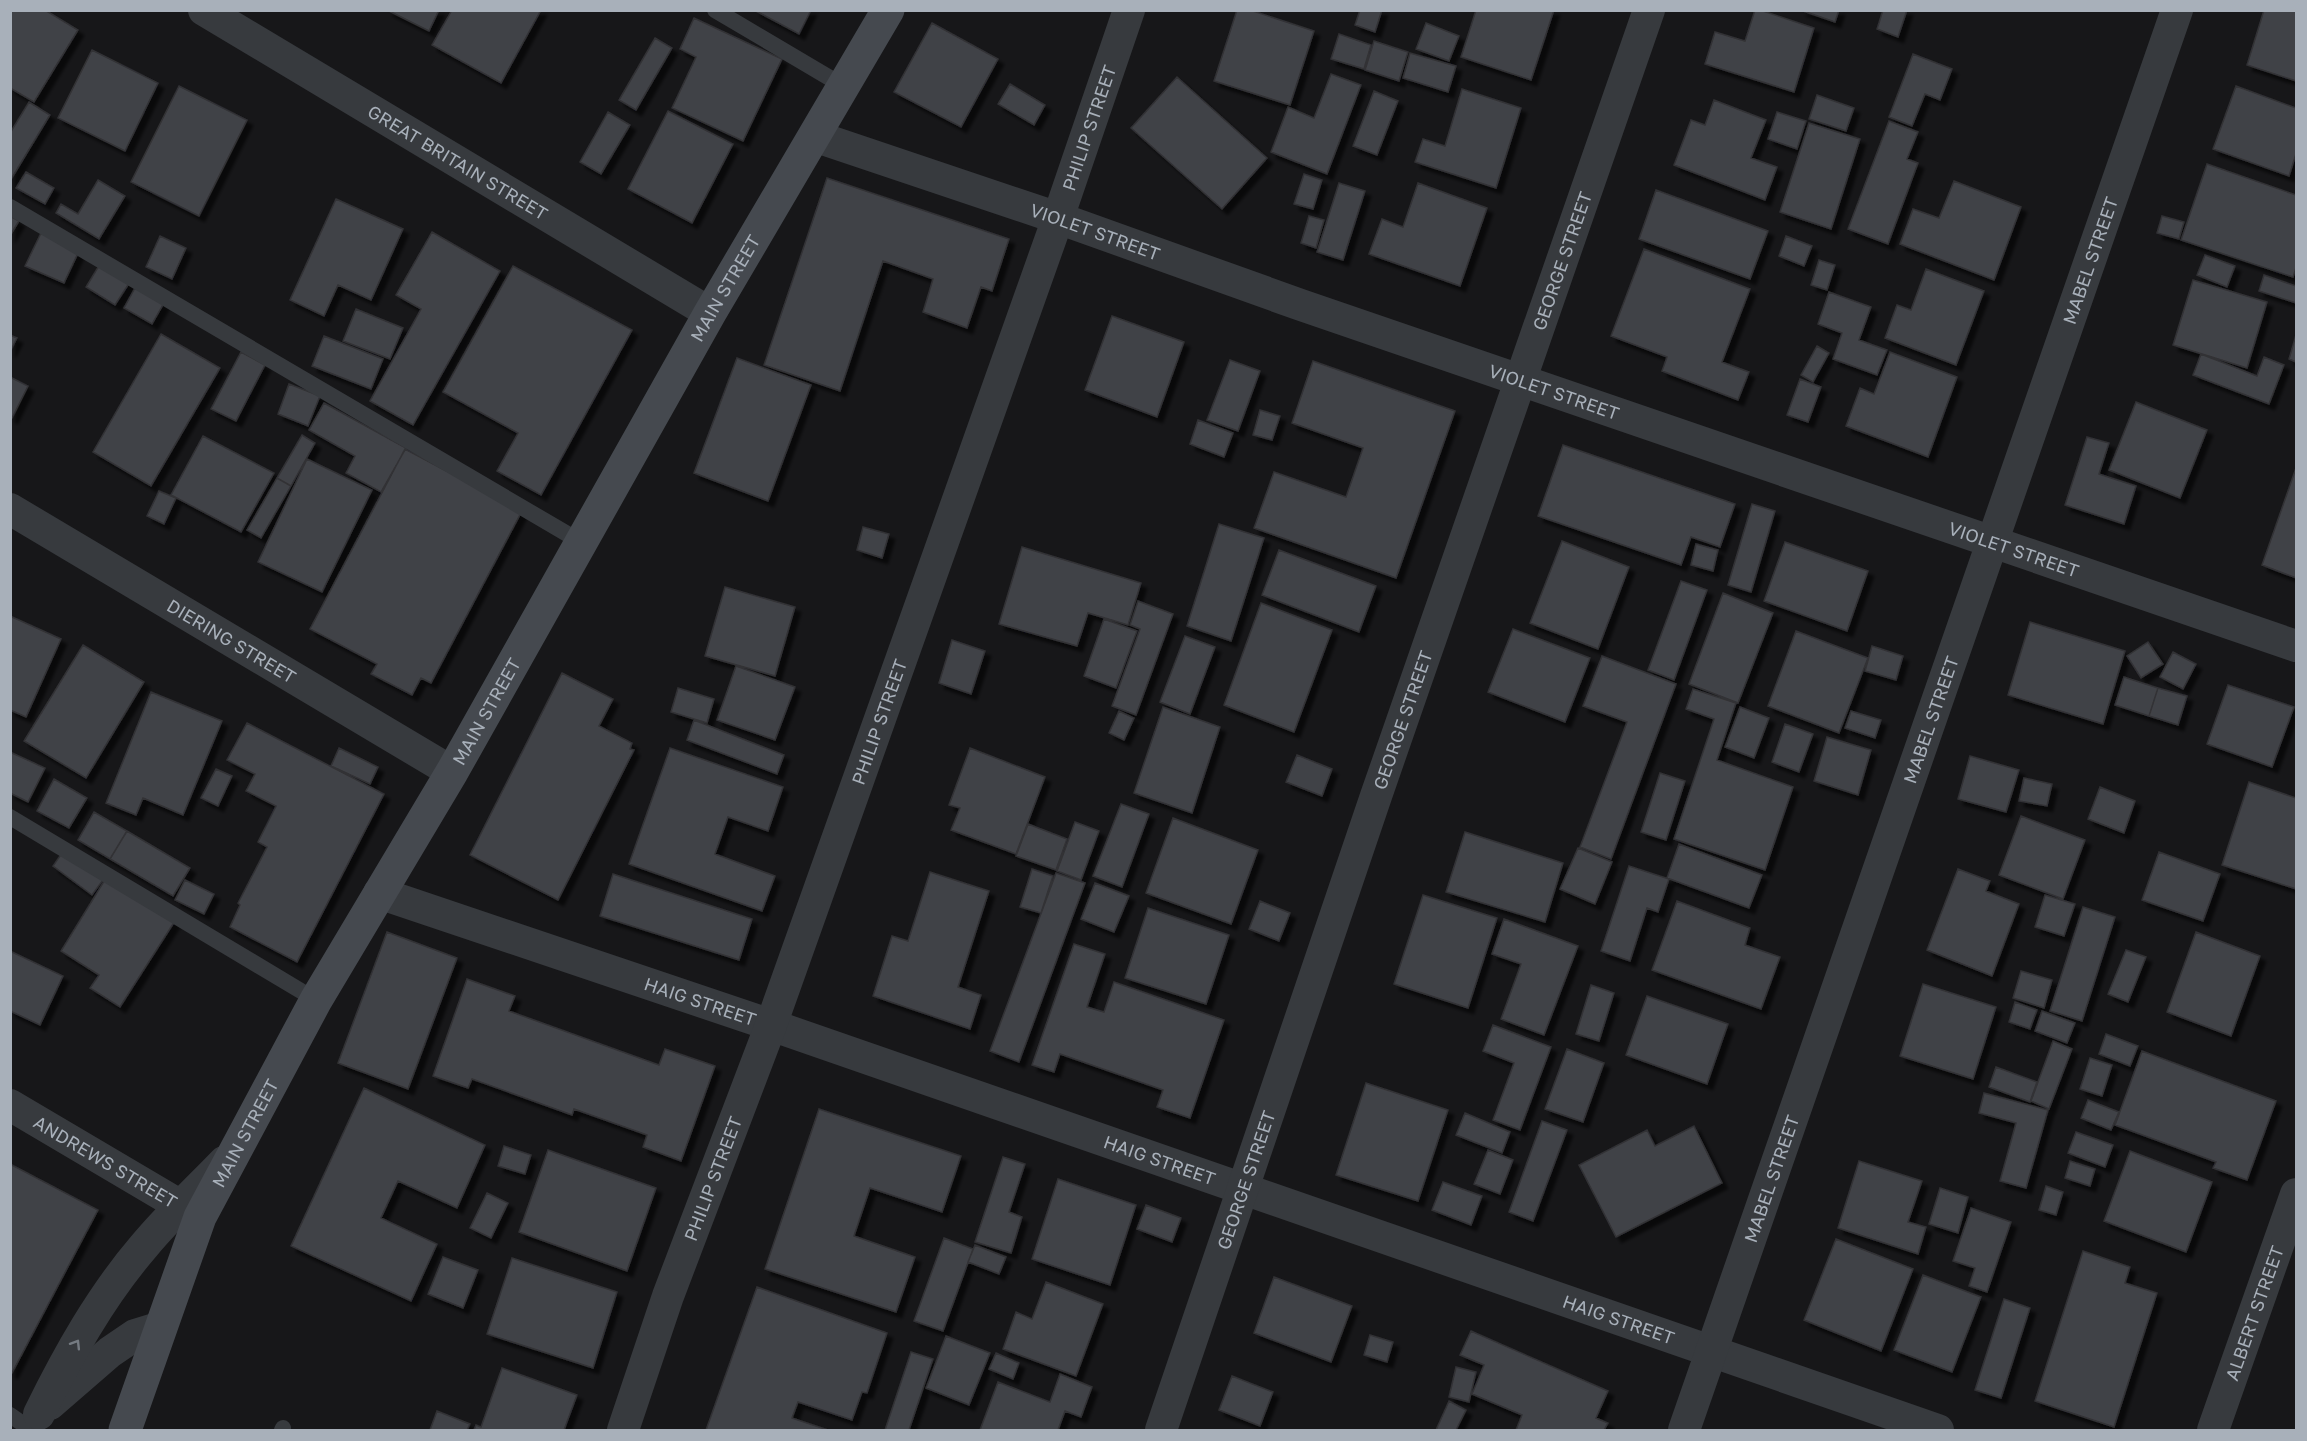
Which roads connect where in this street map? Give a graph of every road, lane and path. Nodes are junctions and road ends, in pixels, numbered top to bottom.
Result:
1 (204, 10) edge
2 (715, 10) edge
3 (888, 10) edge
4 (1128, 10) edge
5 (1649, 10) edge
6 (2177, 10) edge
7 (845, 87) junction
8 (813, 136) junction
9 (10, 207) edge
10 (1058, 218) junction
11 (710, 313) junction
12 (1520, 380) junction
13 (10, 509) edge
14 (1993, 541) junction
15 (581, 542) junction
16 (2296, 646) edge
17 (452, 772) junction
18 (10, 817) edge
19 (379, 893) junction
20 (316, 1000) junction
21 (771, 1025) junction
22 (10, 1105) edge
23 (1243, 1189) junction
24 (2296, 1194) edge
25 (191, 1212) junction
26 (161, 1327) junction
27 (1711, 1351) junction
28 (27, 1422) edge
29 (125, 1431) edge
30 (623, 1431) edge
31 (1161, 1431) edge
32 (1684, 1431) edge
33 (1938, 1431) edge
34 (2214, 1431) edge

1 - 11 street, GREAT BRITAIN STREET
2 - 7 lane
3 - 7 main road, MAIN STREET
4 - 10 street, PHILIP STREET
5 - 12 street, GEORGE STREET
6 - 14 street, MABEL STREET
7 - 8 main road, MAIN STREET
8 - 10 street, VIOLET STREET
8 - 11 main road, MAIN STREET
9 - 15 lane
10 - 12 street, VIOLET STREET
10 - 21 street, PHILIP STREET
11 - 15 main road, MAIN STREET
12 - 14 street, VIOLET STREET
12 - 23 street, GEORGE STREET
13 - 17 street, DIERING STREET
14 - 16 street, VIOLET STREET
14 - 27 street, MABEL STREET
15 - 17 main road, MAIN STREET
17 - 19 main road, MAIN STREET
18 - 20 lane
19 - 20 main road, MAIN STREET
19 - 21 street, HAIG STREET
20 - 25 main road, MAIN STREET
21 - 23 street, HAIG STREET
21 - 30 street, PHILIP STREET
22 - 25 street, ANDREWS STREET
23 - 27 street, HAIG STREET
23 - 31 street, GEORGE STREET
24 - 34 street, ALBERT STREET
25 - 26 main road, MAIN STREET
28 -> 25 street
26 - 28 street
26 - 29 main road, MAIN STREET
27 - 32 street, MABEL STREET
27 - 33 street, HAIG STREET

